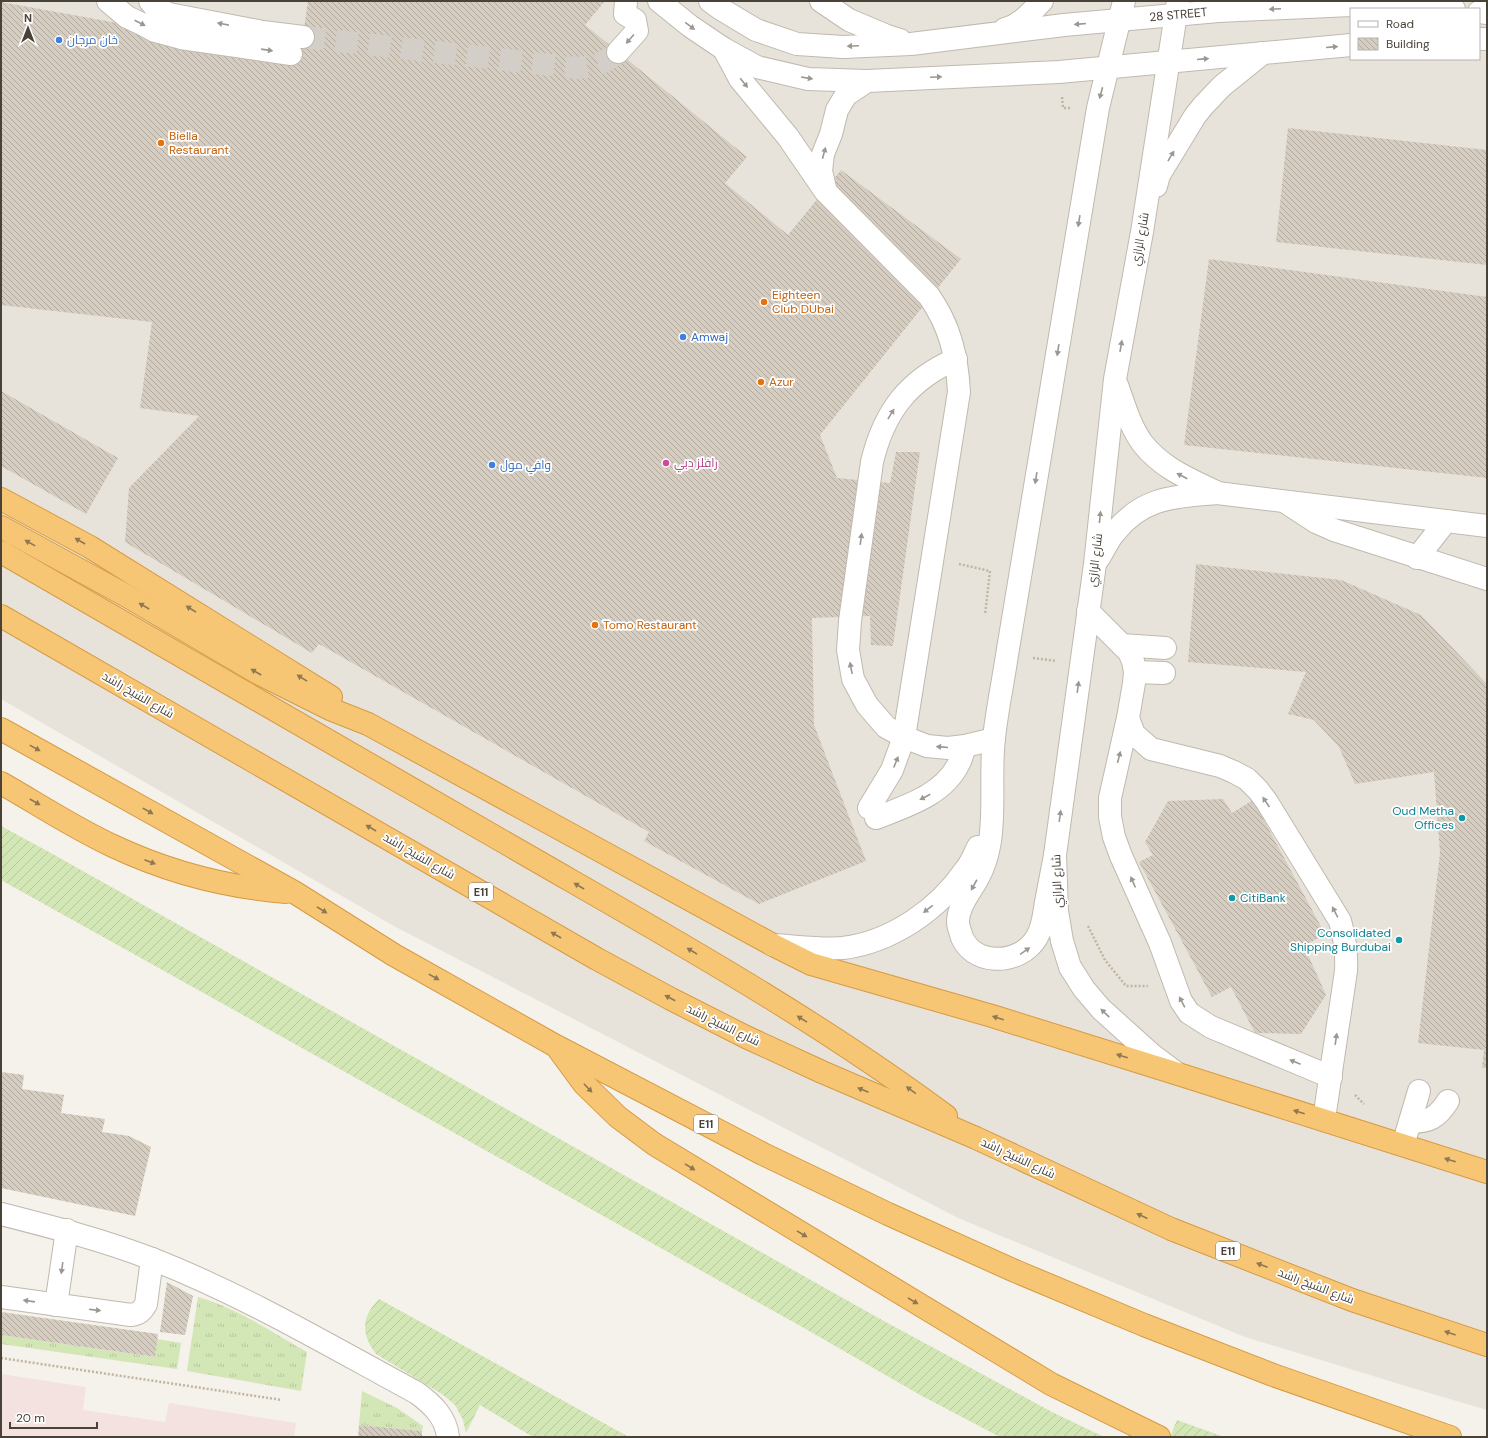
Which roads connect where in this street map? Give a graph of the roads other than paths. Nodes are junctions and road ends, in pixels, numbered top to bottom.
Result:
1 (108, 1) edge
2 (150, 1) edge
3 (626, 1) edge
4 (659, 1) edge
5 (710, 1) edge
6 (821, 1) edge
7 (1042, 1) edge
8 (1343, 3) edge
9 (1177, 8) edge
10 (1438, 8) edge
11 (1121, 11) edge
12 (991, 33) junction
13 (911, 44) junction
14 (1350, 45) edge
15 (724, 49) junction
16 (618, 52) tunnel mouth
17 (1263, 53) junction
18 (1168, 62) junction
19 (1108, 68) junction
20 (868, 81) junction
21 (826, 191) junction
22 (1142, 232) junction
23 (956, 358) junction
24 (1115, 379) junction
25 (1217, 493) junction
26 (1, 498) edge
27 (1284, 501) junction
28 (1446, 521) junction
29 (1487, 526) edge
30 (1, 527) edge
31 (1, 552) edge
32 (1417, 558) junction
33 (1095, 564) junction
34 (1487, 579) edge
35 (1088, 611) junction
36 (1, 616) edge
37 (1122, 645) junction
38 (1165, 648) dead end
39 (1135, 672) junction
40 (1164, 673) dead end
41 (1128, 718) junction
42 (368, 724) junction
43 (1, 729) edge
44 (904, 737) junction
45 (994, 739) junction
46 (965, 746) junction
47 (1, 783) edge
48 (991, 822) junction
49 (1055, 855) junction
50 (294, 892) junction
51 (773, 945) junction
52 (556, 1046) junction
53 (1178, 1074) junction
54 (1331, 1077) junction
55 (1419, 1091) dead end
56 (1448, 1101) dead end
57 (1324, 1119) junction
58 (1410, 1122) junction
59 (976, 1138) junction
60 (1403, 1145) junction
61 (1487, 1172) edge
62 (1, 1214) edge
63 (67, 1230) junction
64 (152, 1259) junction
65 (1, 1297) edge
66 (56, 1305) junction
67 (1487, 1345) edge
68 (448, 1437) edge
69 (1159, 1437) edge
70 (1450, 1437) edge

1 -> 2 street
3 -> 16 street
4 -> 15 street
13 -> 5 street
6 - 13 street
7 - 12 street
8 -> 9 street, 28 STREET
8 - 10 street, 28 STREET
9 - 11 street, 28 STREET
9 - 18 street, شارع الرازي
11 -> 12 street, 28 STREET
11 - 19 street
12 - 13 street
17 -> 14 street
15 -> 20 street
15 -> 21 street
18 -> 17 street
22 -> 17 street
18 - 19 street
18 - 22 street, شارع الرازي
20 -> 19 street
19 -> 45 street
21 -> 20 street
21 - 23 street
24 -> 22 street, شارع الرازي
23 - 44 street
44 -> 23 street
25 -> 24 street
33 -> 24 street, شارع الرازي
25 - 27 street
25 - 33 street
42 -> 26 highway
27 - 28 street
27 - 32 street
28 - 29 street
28 - 32 street
42 -> 30 highway
59 -> 31 highway
32 - 34 street
33 - 35 street, شارع الرازي
35 - 37 street
49 -> 35 street, شارع الرازي
59 -> 36 highway, شارع الشيخ راشد / E11
37 - 38 street
37 - 39 street
39 - 40 street
39 - 41 street
54 -> 41 street
54 -> 41 street
42 - 51 highway
43 -> 50 highway, E11
46 -> 44 street
46 -> 44 street
45 - 46 street
45 - 48 street
47 -> 50 highway
48 -> 49 street
48 -> 51 street
53 -> 49 street, شارع الرازي
50 -> 52 highway, E11
53 -> 51 highway
52 -> 69 highway
52 - 70 highway, E11
57 -> 53 highway
54 - 57 street
55 - 58 street
56 - 58 street
57 - 60 highway
58 - 60 street
67 -> 59 highway, شارع الشيخ راشد / E11
61 -> 60 highway
62 - 63 street
63 - 64 street
63 -> 66 street
66 -> 64 street
64 - 68 street
66 -> 65 street

